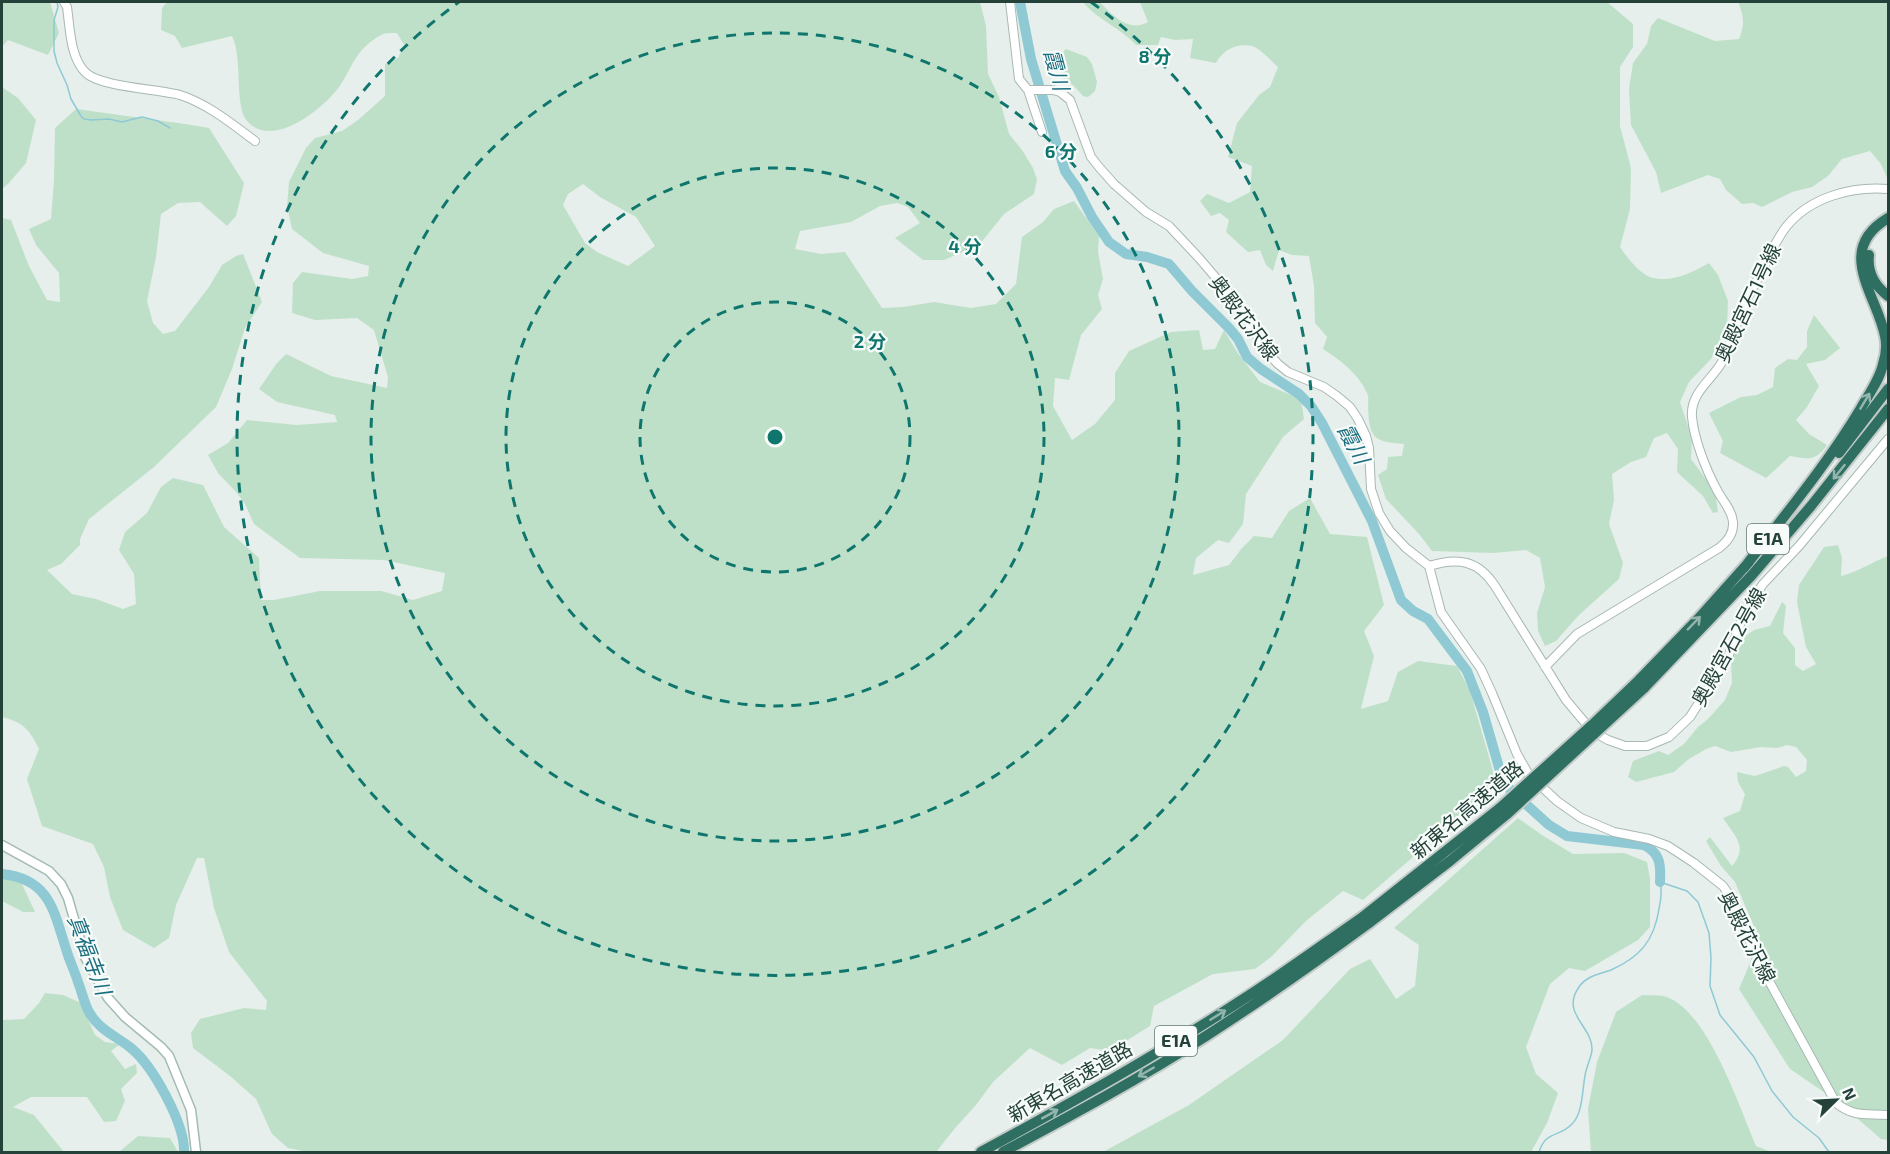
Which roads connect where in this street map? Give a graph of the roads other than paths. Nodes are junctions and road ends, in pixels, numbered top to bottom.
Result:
1 (64, 2) edge
2 (1010, 2) edge
3 (1030, 90) junction
4 (1042, 132) dead end
5 (255, 141) dead end
6 (1888, 189) edge
7 (1888, 218) edge
8 (1888, 226) edge
9 (1888, 297) edge
10 (1888, 390) edge
11 (1888, 411) edge
12 (1888, 439) edge
13 (1429, 566) junction
14 (1744, 568) junction
15 (1545, 667) junction
16 (1641, 684) junction
17 (2, 844) edge
18 (1366, 920) junction
19 (1888, 1115) edge
20 (196, 1152) edge
21 (981, 1152) edge
22 (1004, 1152) edge

1 - 5 street
2 - 3 street
3 - 4 street
3 - 13 street, 奥殿花沢線
6 - 15 street, 奥殿宮石1号線
14 -> 7 highway
8 - 9 highway
10 - 14 highway, 新東名高速道路 / E1A
11 -> 16 highway, 新東名高速道路 / E1A
12 - 15 street, 奥殿宮石2号線
13 - 15 street, 奥殿宮石2号線
13 - 19 street, 奥殿花沢線
16 -> 14 highway, 新東名高速道路 / E1A
16 - 18 highway, 新東名高速道路 / E1A, bridge
17 - 20 main road
21 -> 18 highway, 新東名高速道路 / E1A
18 -> 22 highway, 新東名高速道路 / E1A

